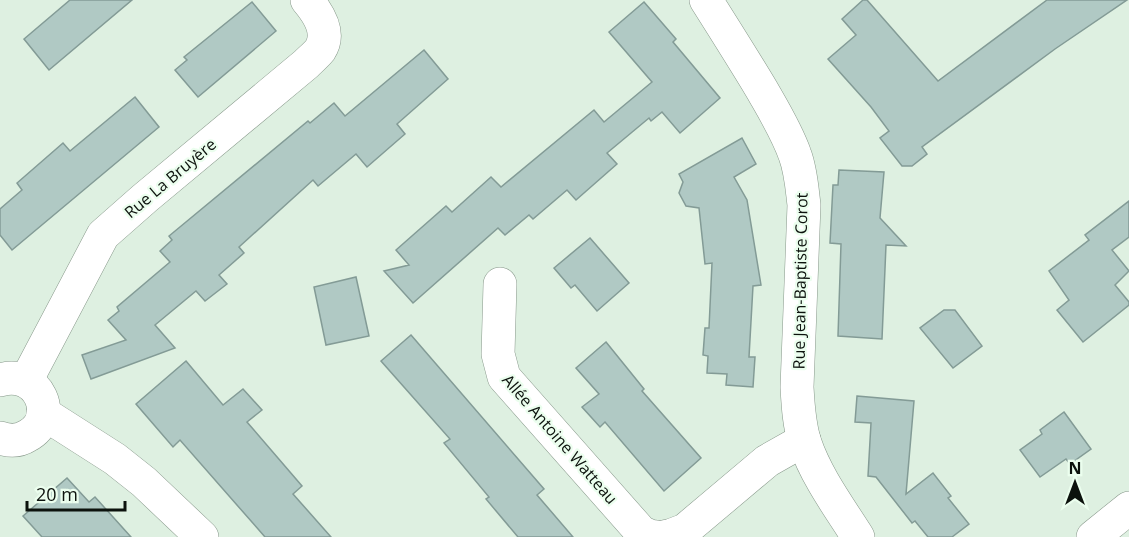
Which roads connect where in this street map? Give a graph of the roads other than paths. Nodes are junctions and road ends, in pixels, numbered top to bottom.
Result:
1 (307, 0) edge
2 (706, 0) edge
3 (500, 284) dead end
4 (13, 380) edge
5 (43, 413) junction
6 (0, 438) edge
7 (804, 440) junction
8 (1129, 508) edge
9 (202, 537) edge
10 (657, 537) edge
11 (663, 537) edge
12 (858, 537) edge
13 (1093, 537) edge

1 - 4 street, Rue La Bruyère
2 - 7 street, Rue Jean-Baptiste Corot
3 - 10 street, Allée Antoine Watteau
4 - 5 street
5 - 6 street
5 - 9 street
7 - 11 street
7 - 12 street, Rue Jean-Baptiste Corot
8 - 13 street

